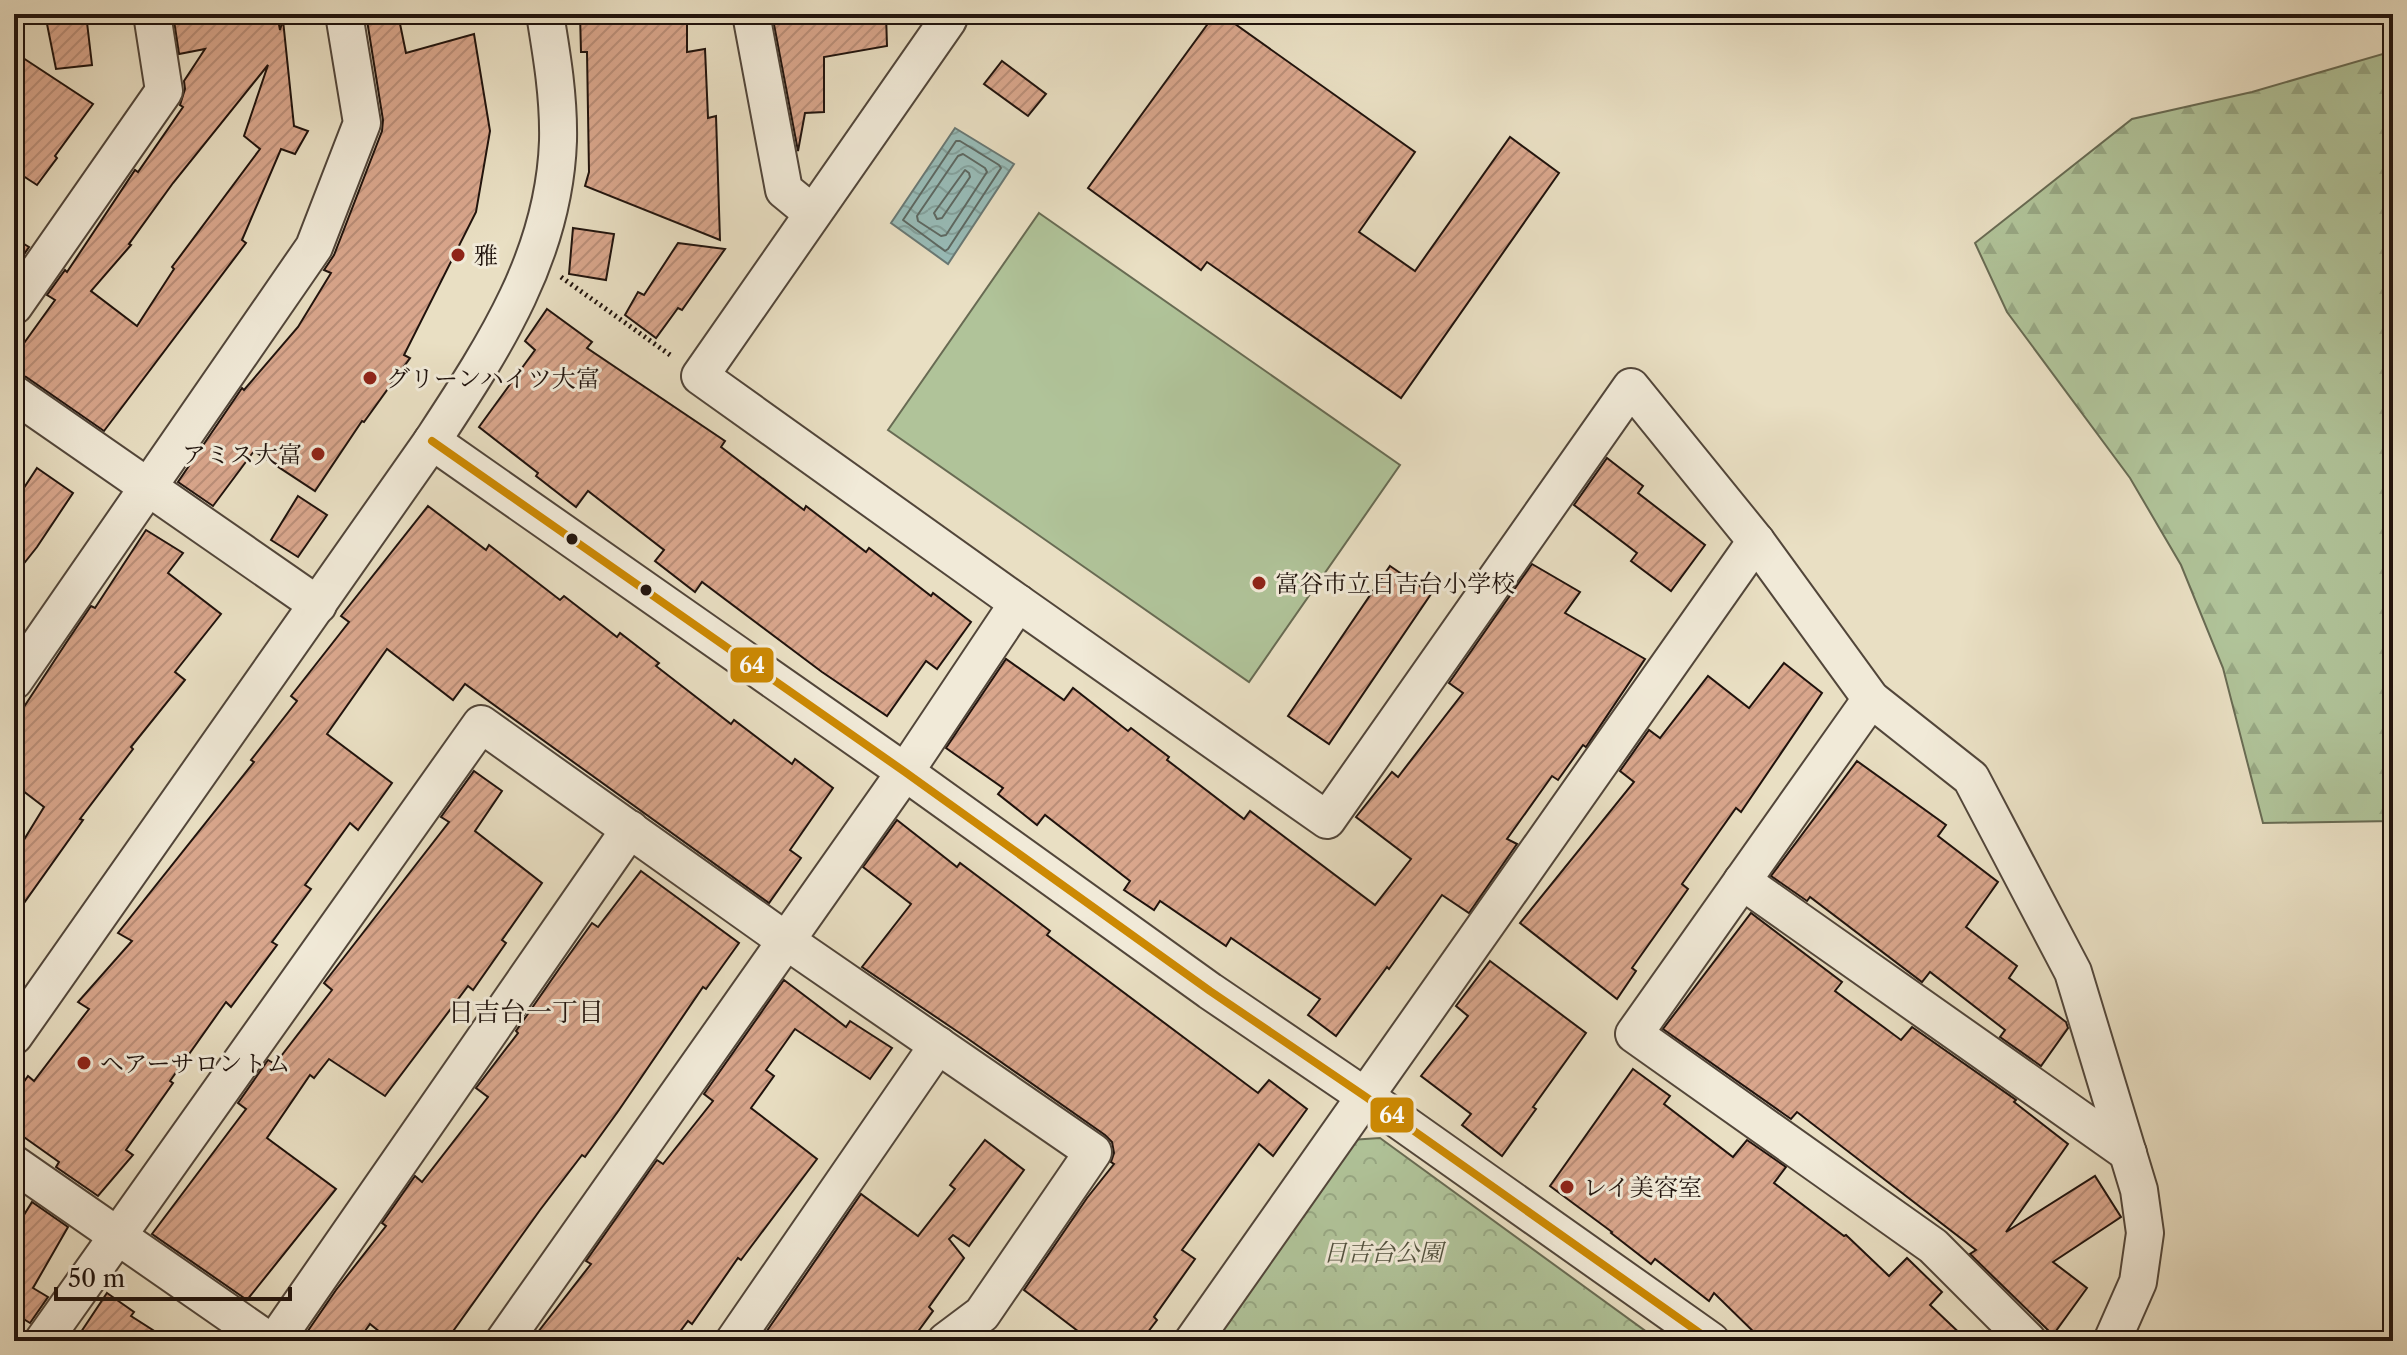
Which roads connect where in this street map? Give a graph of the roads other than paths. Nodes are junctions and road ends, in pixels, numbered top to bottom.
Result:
1 (152, 14) edge
2 (344, 14) edge
3 (545, 14) edge
4 (751, 14) edge
5 (958, 16) edge
6 (812, 213) junction
7 (14, 306) edge
8 (14, 394) edge
9 (432, 441) junction
10 (150, 488) junction
11 (1756, 541) junction
12 (1018, 603) junction
13 (318, 605) junction
14 (14, 681) edge
15 (1871, 699) junction
16 (905, 772) junction
17 (630, 829) junction
18 (1742, 881) junction
19 (785, 940) junction
20 (14, 1036) edge
21 (938, 1045) junction
22 (1366, 1097) junction
23 (2128, 1153) junction
24 (14, 1164) edge
25 (118, 1236) junction
26 (43, 1341) edge
27 (269, 1341) edge
28 (275, 1341) edge
29 (504, 1341) edge
30 (734, 1341) edge
31 (946, 1341) edge
32 (1193, 1341) edge
33 (1711, 1341) edge
34 (2028, 1341) edge
35 (2112, 1341) edge

1 - 7 street
2 - 10 street
3 - 9 street
4 - 6 street
5 - 6 street
6 - 12 street
8 - 10 street
9 - 13 street
9 - 16 street
10 - 13 street
10 - 14 street
11 - 12 street
11 - 15 street
11 - 22 street
12 - 16 street
13 - 20 street
15 - 18 street
15 - 23 street
16 - 19 street
16 - 22 street
17 - 19 street
17 - 25 street
17 - 28 street
18 - 23 street
18 - 34 street
19 - 21 street
19 - 29 street
21 - 30 street
21 - 31 street
22 - 32 street
22 - 33 street
23 - 35 street
24 - 25 street
25 - 26 street
25 - 27 street

